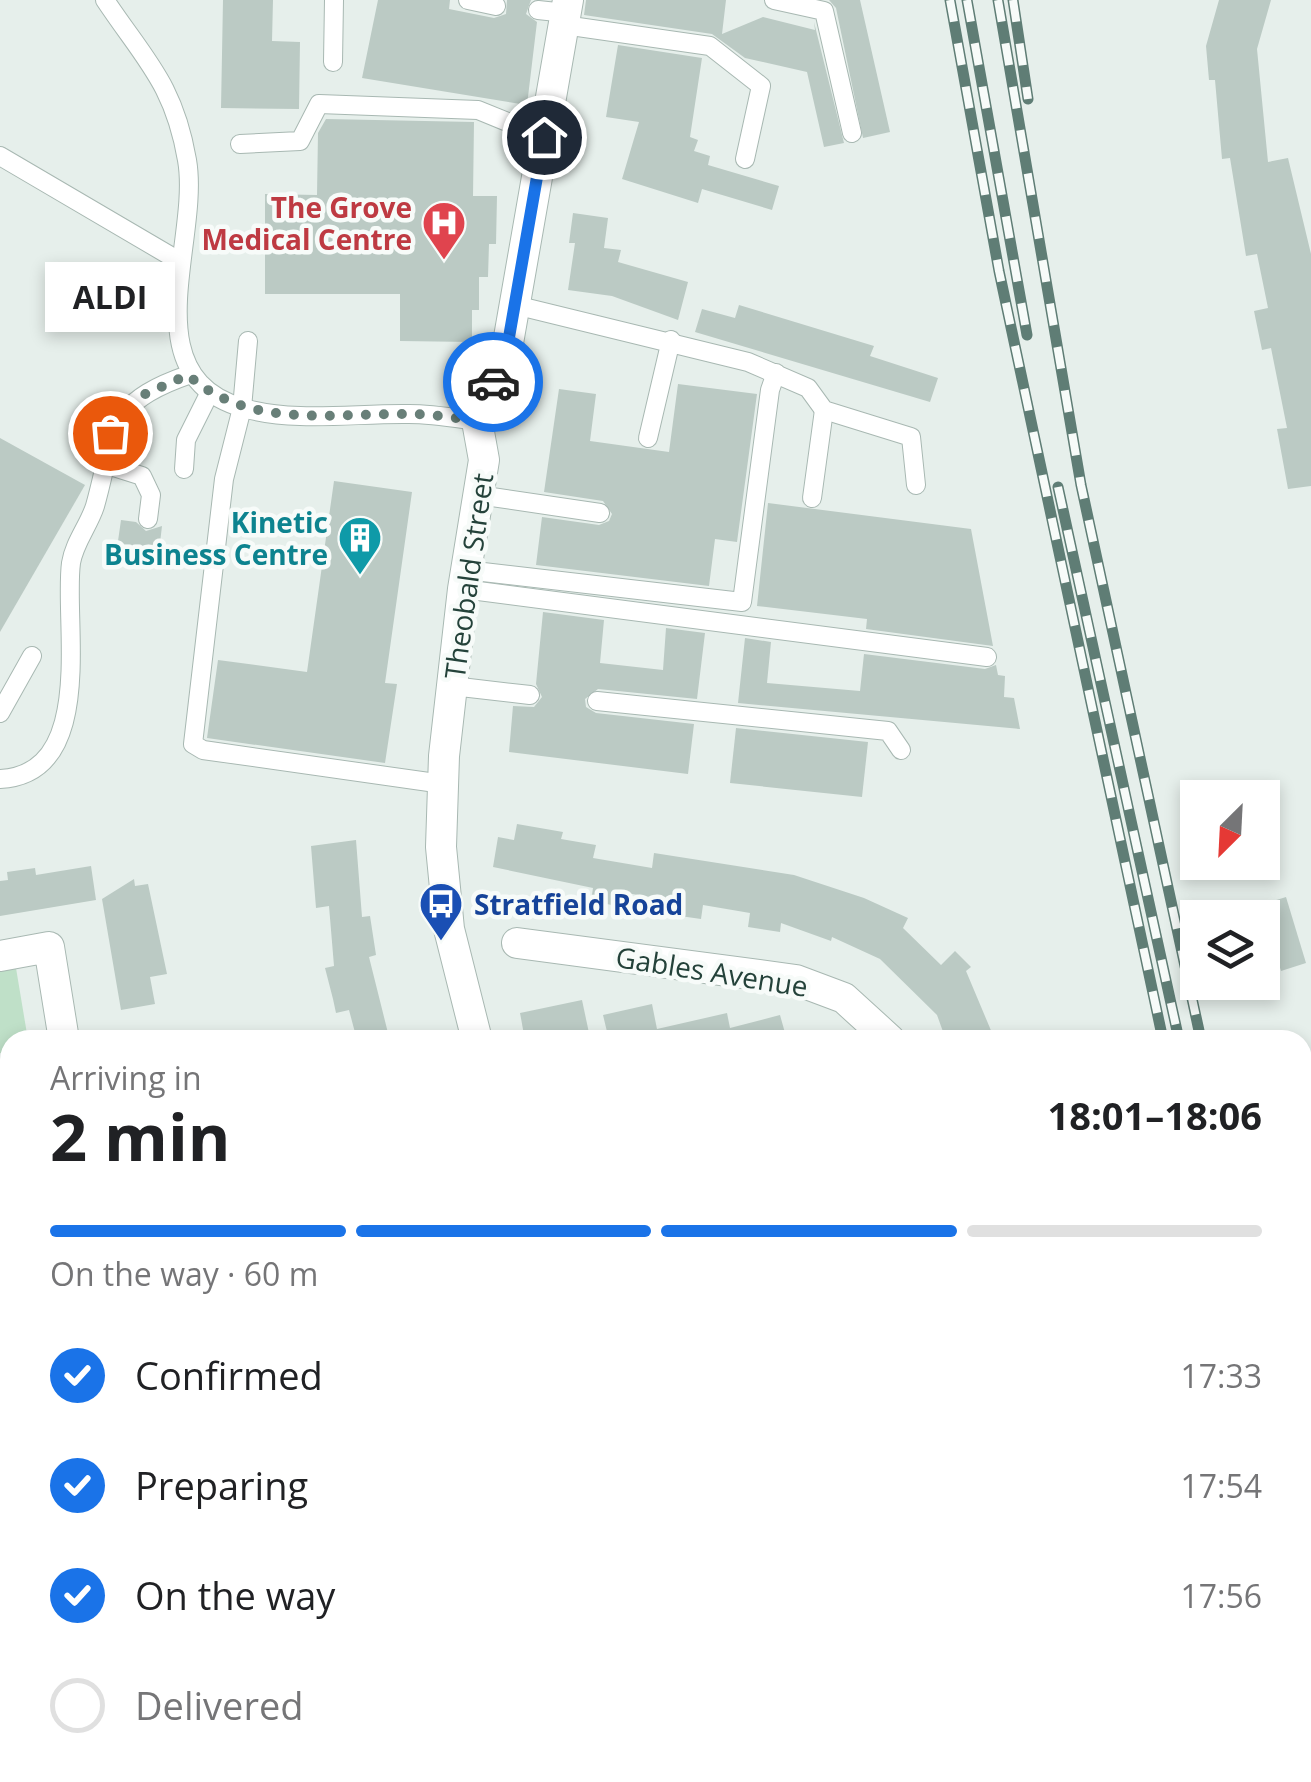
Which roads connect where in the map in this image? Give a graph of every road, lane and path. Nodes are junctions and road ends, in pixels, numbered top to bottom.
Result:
1 (105, 0) edge
2 (334, 0) edge
3 (468, 0) edge
4 (774, 0) edge
5 (496, 6) dead end
6 (559, 12) edge
7 (333, 62) dead end
8 (852, 132) dead end
9 (544, 137) junction
10 (240, 144) dead end
11 (0, 156) edge
12 (745, 159) dead end
13 (179, 261) junction
14 (515, 306) junction
15 (671, 340) junction
16 (248, 341) dead end
17 (776, 374) junction
18 (188, 375) junction
19 (209, 394) junction
20 (242, 408) junction
21 (824, 410) junction
22 (477, 421) junction
23 (648, 438) dead end
24 (104, 464) junction
25 (184, 469) dead end
26 (916, 484) dead end
27 (478, 494) junction
28 (812, 498) dead end
29 (600, 514) dead end
30 (148, 519) dead end
31 (464, 580) junction
32 (32, 656) dead end
33 (987, 658) dead end
34 (452, 686) junction
35 (530, 695) dead end
36 (597, 701) dead end
37 (0, 712) edge
38 (901, 750) dead end
39 (0, 779) edge
40 (443, 784) junction
41 (516, 942) dead end
42 (0, 956) edge
43 (62, 1030) edge
44 (474, 1030) edge
45 (879, 1030) edge

1 - 13 lane
2 - 7 lane
3 - 5 lane
4 - 8 lane
6 - 9 street, Theobald Street
6 - 12 lane
9 - 10 lane
9 - 14 street, Theobald Street
11 - 13 lane
13 - 18 lane
14 - 15 lane
14 - 22 street, Theobald Street
15 - 17 lane
15 - 23 lane
16 - 20 lane
17 - 21 lane
17 - 31 lane
18 - 19 lane
18 - 24 lane
19 - 20 lane
19 - 25 lane
20 - 22 lane
20 - 40 lane
21 - 26 lane
21 - 28 lane
22 - 27 street, Theobald Street
24 - 30 lane
24 - 39 lane
27 - 29 lane
27 - 31 street, Theobald Street
31 - 33 lane
31 - 34 street, Theobald Street
32 - 37 lane
34 - 35 lane
34 - 40 street, Theobald Street
36 - 38 lane
40 - 44 street, Theobald Street
41 - 45 street, Gables Avenue
42 - 43 street

